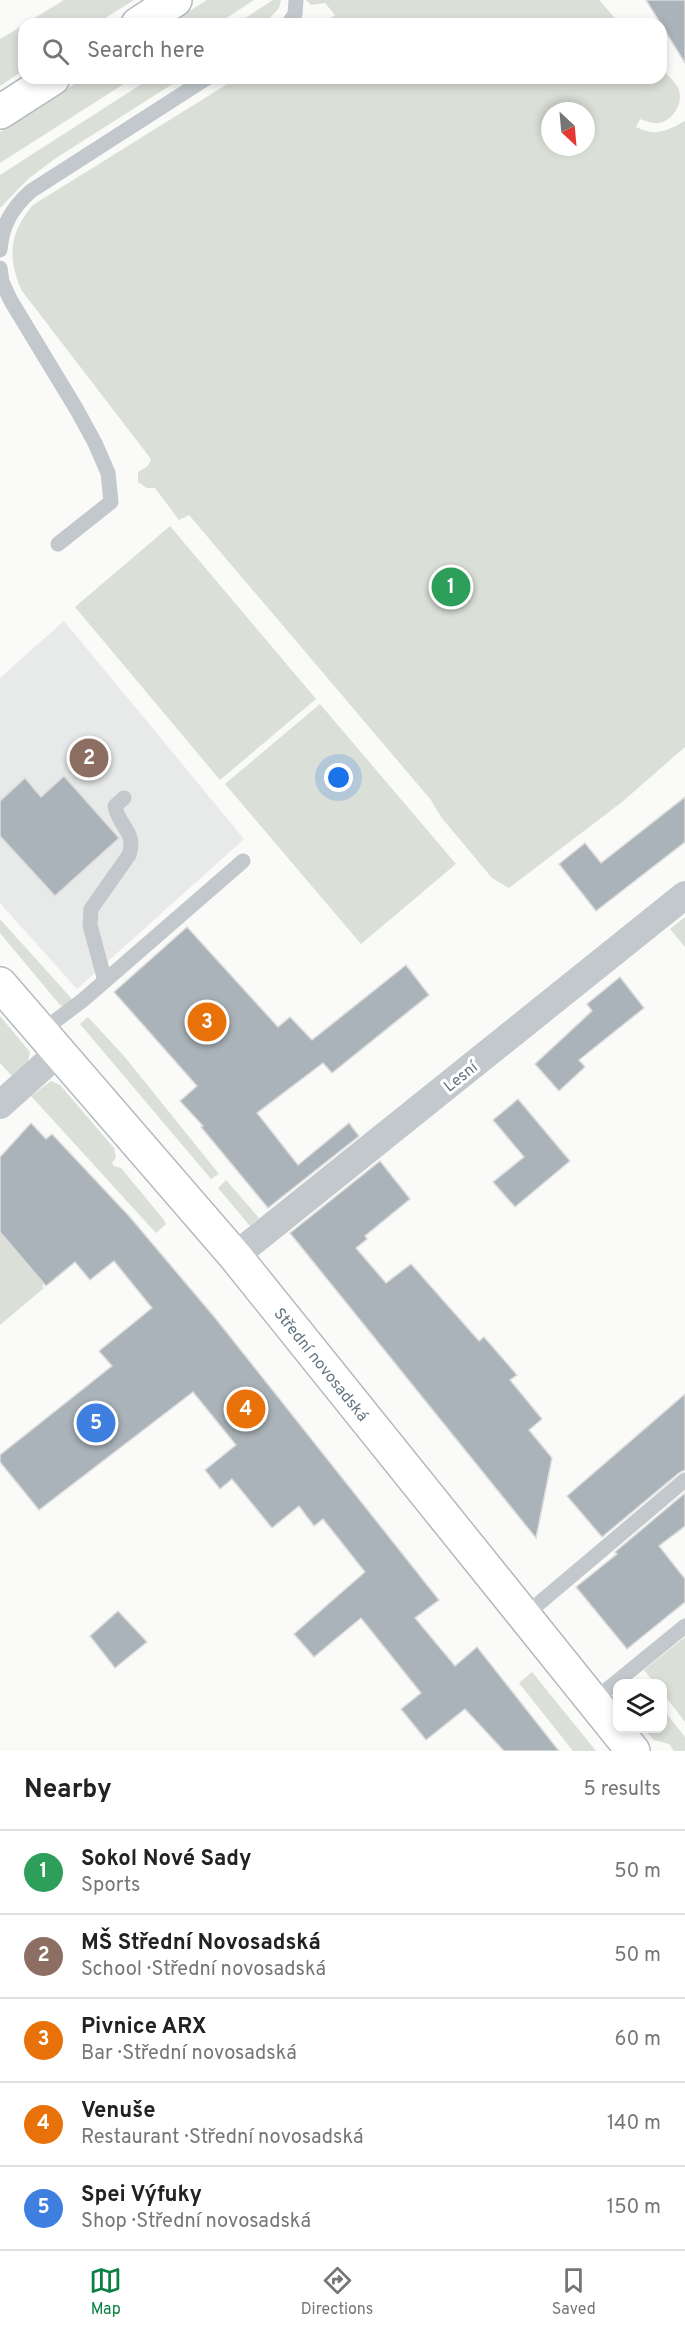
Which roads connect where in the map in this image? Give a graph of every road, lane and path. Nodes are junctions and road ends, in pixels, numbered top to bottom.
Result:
1 (175, 0) edge
2 (296, 0) edge
3 (147, 18) edge
4 (292, 18) edge
5 (44, 84) edge
6 (198, 84) edge
7 (0, 112) edge
8 (0, 250) edge
9 (0, 267) edge
10 (58, 544) dead end
11 (124, 798) dead end
12 (243, 861) dead end
13 (685, 895) edge
14 (105, 981) junction
15 (0, 984) edge
16 (50, 1041) junction
17 (0, 1105) edge
18 (235, 1256) junction
19 (685, 1480) edge
20 (524, 1616) junction
21 (685, 1626) edge
22 (593, 1701) junction
23 (633, 1751) edge

1 - 3 main road
2 - 4 lane
5 - 7 main road
6 - 8 lane
9 - 10 lane
11 - 14 lane
12 - 14 lane
13 - 18 street, Lesní
14 - 16 lane
15 - 16 main road, Střední novosadská
16 - 17 street
16 - 18 main road, Střední novosadská
18 - 20 main road, Střední novosadská
19 - 20 lane
20 - 22 main road, Střední novosadská
21 - 22 lane
22 - 23 main road, Střední novosadská

